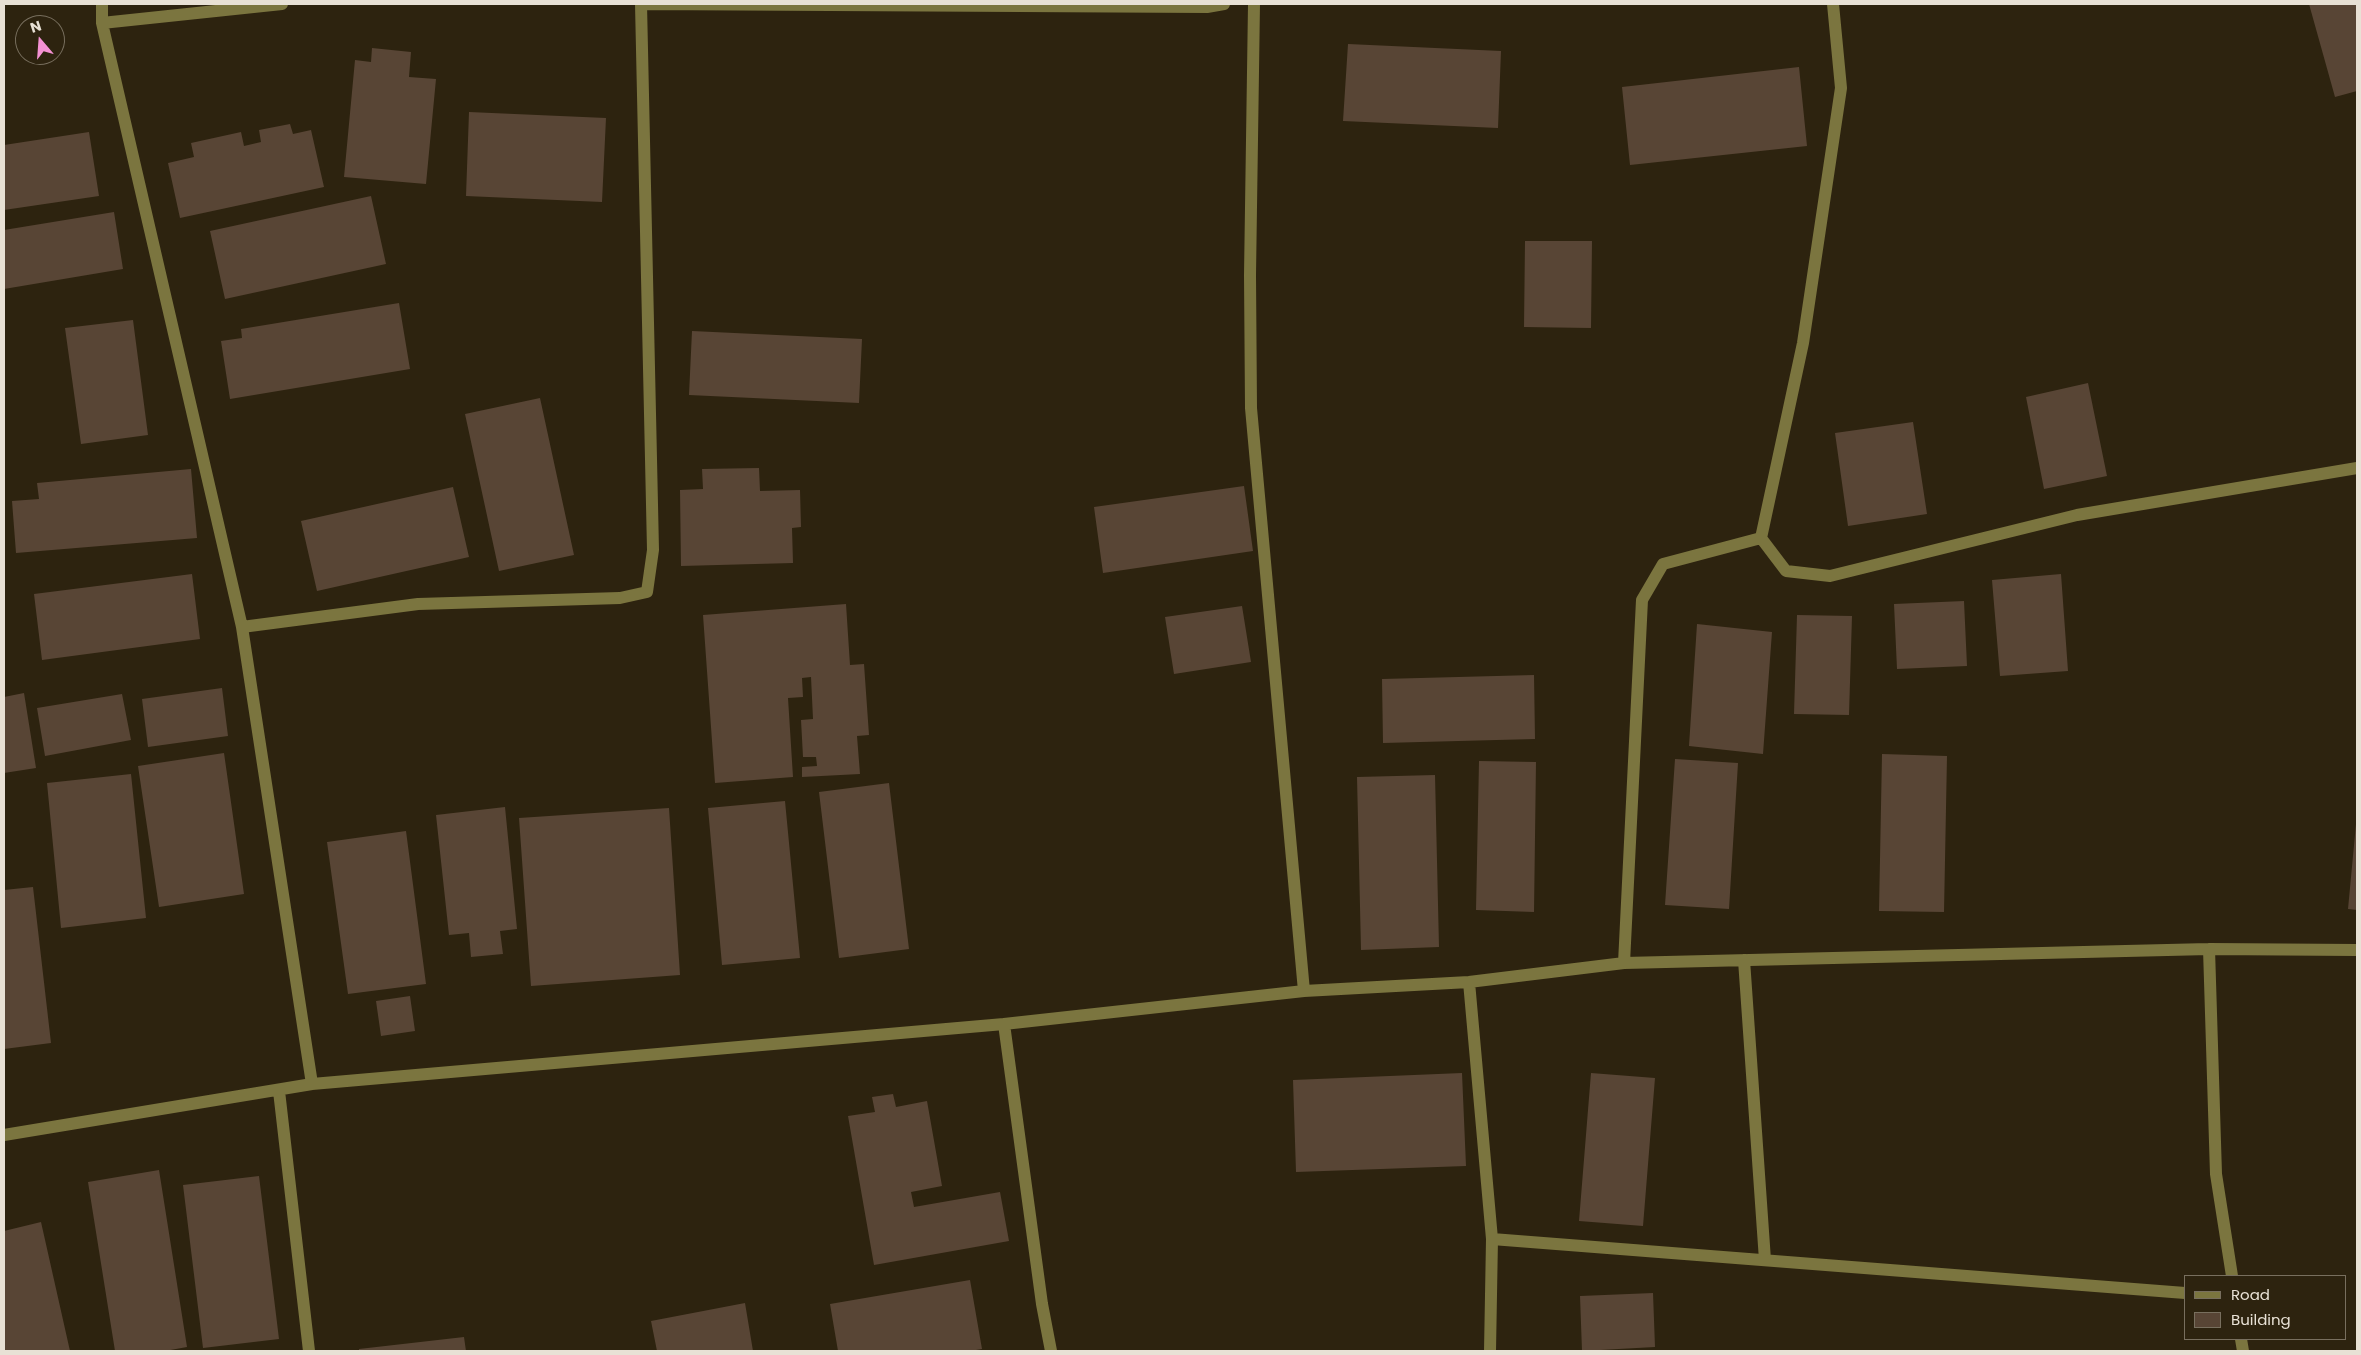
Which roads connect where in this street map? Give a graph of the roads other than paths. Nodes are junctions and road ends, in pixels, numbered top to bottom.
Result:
1 (102, 4) edge
2 (282, 4) edge
3 (641, 4) edge
4 (1224, 4) edge
5 (1254, 4) edge
6 (1833, 4) edge
7 (102, 23) junction
8 (2357, 468) edge
9 (1761, 538) junction
10 (242, 627) junction
11 (2209, 949) junction
12 (2357, 950) edge
13 (1744, 960) junction
14 (1624, 963) junction
15 (1469, 982) junction
16 (1304, 991) junction
17 (1004, 1024) junction
18 (312, 1084) junction
19 (279, 1091) junction
20 (4, 1135) edge
21 (1492, 1239) junction
22 (1765, 1260) junction
23 (2232, 1275) edge
24 (2184, 1293) edge
25 (309, 1351) edge
26 (1050, 1351) edge
27 (1490, 1351) edge

1 - 7 street
2 - 7 street
3 - 4 street
3 - 10 street
5 - 16 street
6 - 9 street
7 - 10 street
8 - 9 street
9 - 14 street
10 - 18 street
11 - 12 street
11 - 13 street
11 - 23 street
13 - 14 street
13 - 22 street
14 - 15 street
15 - 16 street
15 - 21 street
16 - 17 street
17 - 18 street
17 - 26 street
18 - 19 street
19 - 20 street
19 - 25 street
21 - 22 street
21 - 27 street
22 - 24 street

